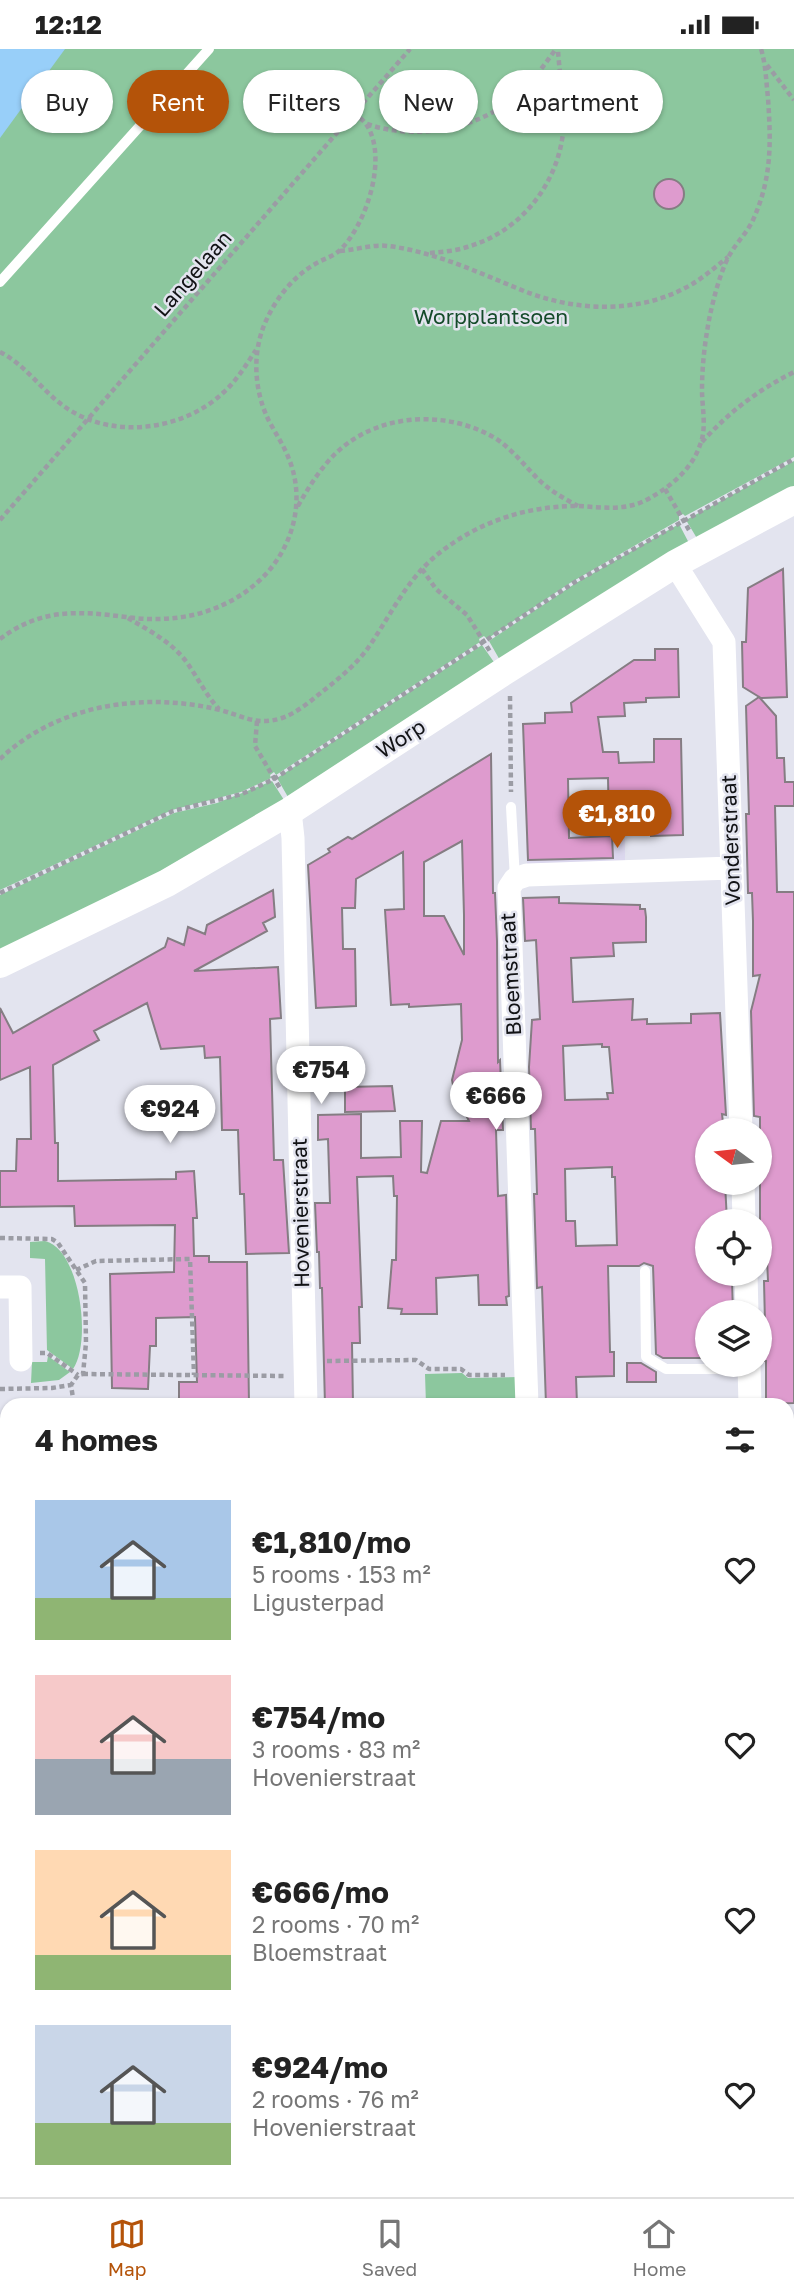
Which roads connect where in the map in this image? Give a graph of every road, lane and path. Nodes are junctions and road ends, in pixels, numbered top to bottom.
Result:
1 (209, 49) edge
2 (410, 49) edge
3 (557, 49) edge
4 (761, 49) edge
5 (765, 62) junction
6 (365, 100) edge
7 (794, 100) edge
8 (366, 124) joint
9 (337, 133) edge
10 (338, 251) junction
11 (429, 253) junction
12 (729, 257) junction
13 (0, 282) edge
14 (257, 349) junction
15 (0, 352) edge
16 (794, 372) edge
17 (89, 419) junction
18 (701, 443) junction
19 (794, 459) edge
20 (665, 489) junction
21 (794, 500) edge
22 (578, 506) junction
23 (298, 507) junction
24 (0, 520) edge
25 (683, 520) junction
26 (675, 564) junction
27 (422, 569) junction
28 (126, 617) junction
29 (0, 639) edge
30 (485, 642) junction
31 (503, 672) junction
32 (220, 710) junction
33 (257, 721) junction
34 (0, 759) edge
35 (274, 779) junction
36 (511, 807) joint
37 (290, 811) junction
38 (732, 868) junction
39 (515, 879) junction
40 (0, 893) edge
41 (0, 964) edge
42 (741, 1118) edge
43 (0, 1238) edge
44 (76, 1270) junction
45 (645, 1271) dead end
46 (0, 1287) edge
47 (21, 1357) joint
48 (305, 1368) junction
49 (695, 1368) edge
50 (526, 1374) junction
51 (80, 1375) junction
52 (194, 1375) junction
53 (749, 1377) edge
54 (71, 1385) junction
55 (0, 1388) edge
56 (73, 1398) edge
57 (306, 1398) edge
58 (527, 1398) edge
59 (750, 1398) edge

1 - 13 lane
2 - 6 path, Langelaan
3 - 8 path
3 - 11 path
4 - 5 path
5 - 7 path
5 - 12 path
8 - 10 path
9 - 17 path, Langelaan
10 - 11 path
10 - 14 path
11 - 12 path
12 - 18 path
14 - 17 path
14 - 23 path
15 - 17 path
16 - 18 path
17 - 24 path, Langelaan
18 - 20 path
19 - 25 path
20 - 22 path
20 - 25 path
21 - 26 street, Worp
22 - 23 path
22 - 27 path
23 - 28 path
25 - 30 path
26 - 31 street, Worp
26 - 38 street, Vonderstraat
27 - 30 path
27 - 33 path
28 - 29 path
28 - 32 path
30 - 35 path
31 - 36 path
31 - 37 street, Worp
32 - 33 path
32 - 34 path
33 - 35 path
35 - 40 path
36 - 39 lane, Bloemstraat
37 - 41 street, Worp
37 - 48 street, Hovenierstraat
38 - 39 street
38 - 42 street, Vonderstraat
39 - 50 street, Bloemstraat
43 - 44 path
44 - 51 path
44 - 52 path
45 - 49 lane
46 - 47 street
47 - 51 path
48 - 50 path
48 - 52 path
48 - 57 street, Hovenierstraat
50 - 58 street, Bloemstraat
51 - 52 path
51 - 54 path
53 - 59 street
54 - 55 path
54 - 56 path

